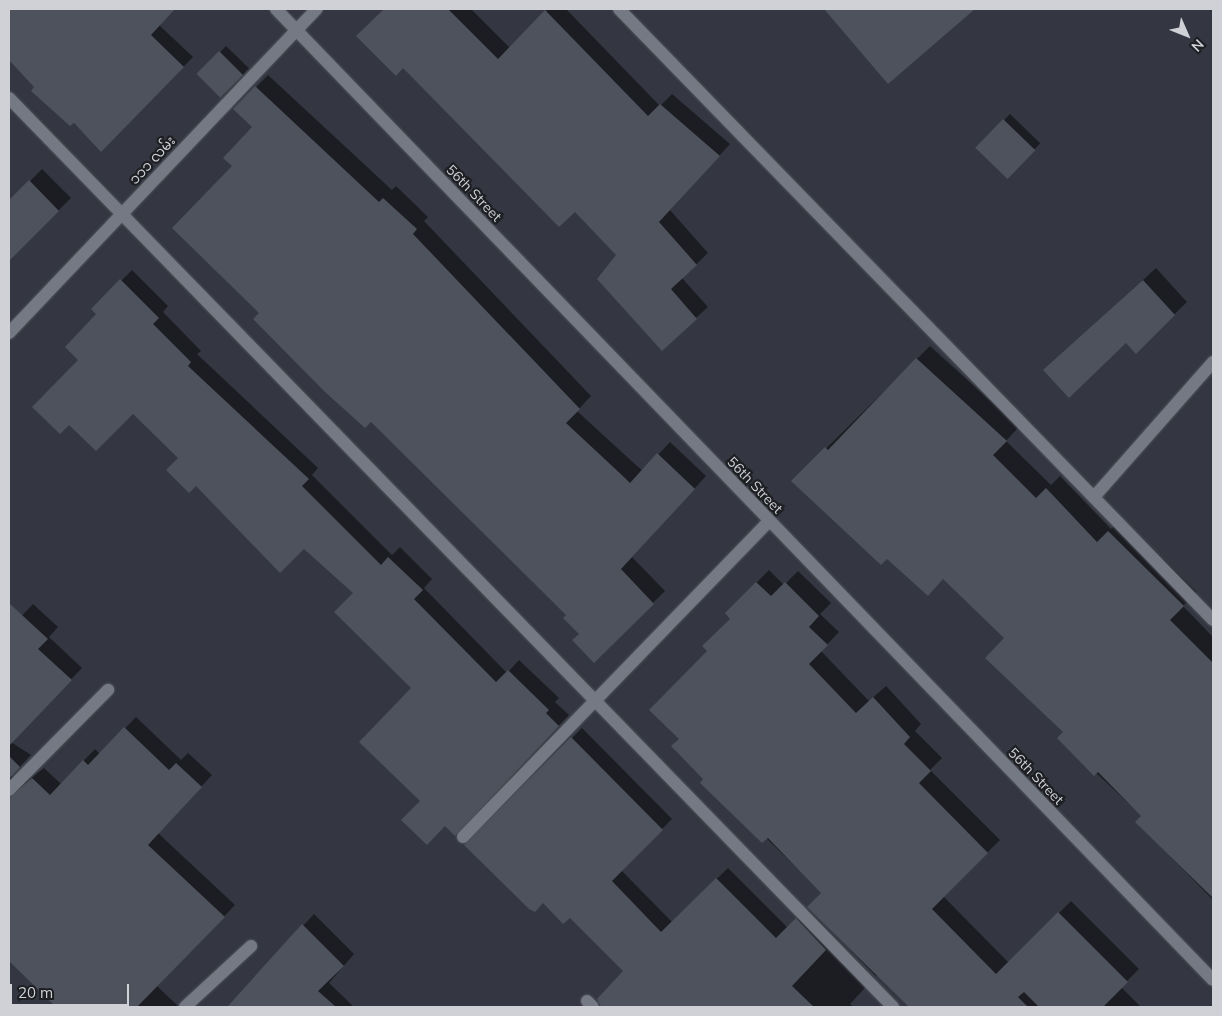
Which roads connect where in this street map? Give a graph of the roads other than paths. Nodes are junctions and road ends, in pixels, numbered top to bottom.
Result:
1 (276, 9) edge
2 (317, 9) edge
3 (619, 9) edge
4 (296, 29) junction
5 (9, 98) edge
6 (123, 212) junction
7 (9, 333) edge
8 (1213, 362) edge
9 (1094, 497) junction
10 (769, 521) junction
11 (1213, 620) edge
12 (108, 690) dead end
13 (596, 697) junction
14 (9, 790) edge
15 (463, 837) dead end
16 (251, 946) dead end
17 (1213, 980) edge
18 (185, 1007) edge
19 (892, 1007) edge

1 - 4 street, 56th Street
2 - 4 street, ၁၁၁ လမ်း
3 - 9 street
4 - 6 street, ၁၁၁ လမ်း
4 - 10 street, 56th Street
5 - 6 street
6 - 7 street, ၁၁၁ လမ်း
6 - 13 street
8 - 9 street
9 - 11 street
10 - 13 street
10 - 17 street, 56th Street
12 - 14 street
13 - 15 street
13 - 19 street
16 - 18 street

